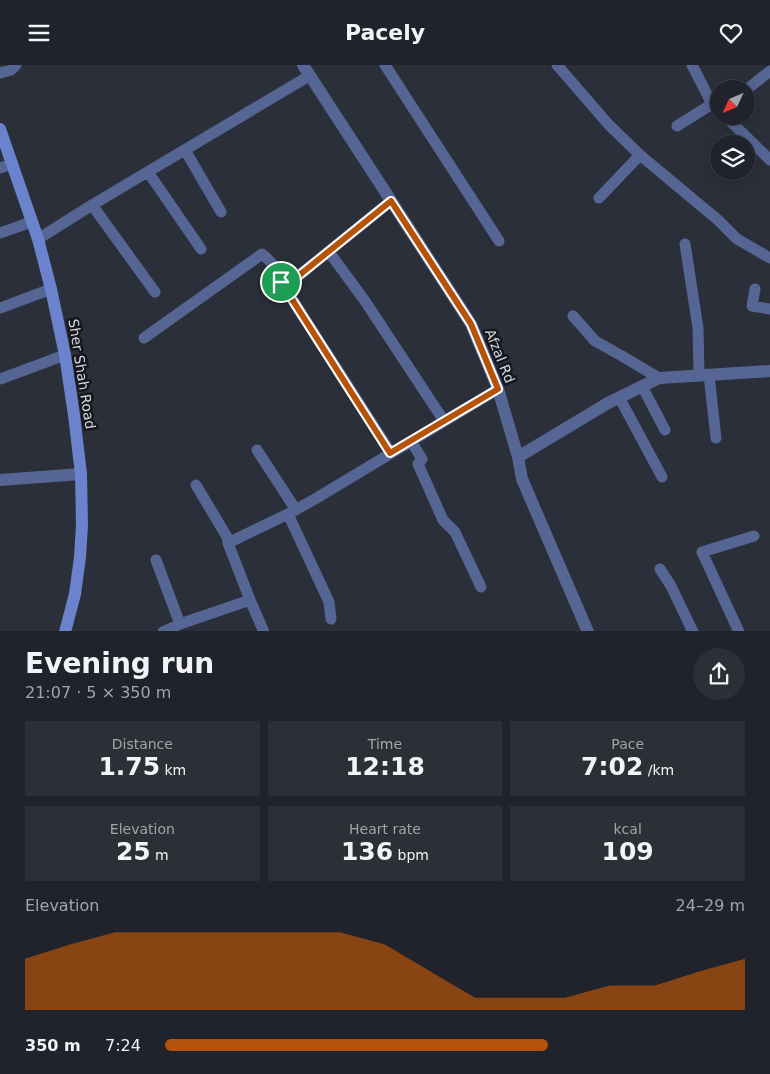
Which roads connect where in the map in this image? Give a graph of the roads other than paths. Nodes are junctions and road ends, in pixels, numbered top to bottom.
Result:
1 (16, 65) edge
2 (385, 65) edge
3 (557, 65) edge
4 (692, 65) edge
5 (306, 70) edge
6 (770, 71) edge
7 (0, 73) edge
8 (755, 83) edge
9 (710, 98) edge
10 (710, 110) edge
11 (734, 125) edge
12 (678, 126) dead end
13 (0, 129) edge
14 (185, 150) junction
15 (640, 155) junction
16 (770, 159) edge
17 (6, 166) edge
18 (148, 172) junction
19 (599, 198) dead end
20 (391, 201) junction
21 (92, 205) junction
22 (221, 212) dead end
23 (31, 222) junction
24 (0, 233) edge
25 (38, 239) junction
26 (499, 241) dead end
27 (685, 244) dead end
28 (201, 249) dead end
29 (329, 252) junction
30 (770, 258) edge
31 (280, 272) junction
32 (51, 289) junction
33 (755, 289) dead end
34 (156, 292) dead end
35 (0, 308) edge
36 (770, 309) edge
37 (573, 316) dead end
38 (144, 338) dead end
39 (65, 355) junction
40 (770, 371) edge
41 (704, 375) junction
42 (659, 378) junction
43 (0, 379) edge
44 (642, 386) junction
45 (498, 389) junction
46 (619, 397) junction
47 (444, 421) junction
48 (665, 430) dead end
49 (716, 438) dead end
50 (411, 441) junction
51 (257, 450) dead end
52 (390, 453) junction
53 (518, 457) junction
54 (82, 474) junction
55 (662, 477) dead end
56 (0, 480) edge
57 (196, 485) dead end
58 (292, 512) junction
59 (754, 536) dead end
60 (228, 543) junction
61 (156, 560) dead end
62 (660, 569) dead end
63 (481, 587) dead end
64 (250, 601) junction
65 (331, 619) dead end
66 (180, 624) junction
67 (65, 631) edge
68 (163, 631) edge
69 (264, 631) edge
70 (588, 631) edge
71 (693, 631) edge
72 (739, 631) edge

1 - 7 street
2 - 26 street
3 - 15 street
4 - 9 street
5 - 14 street
5 - 20 street, Afzal Rd
6 - 8 street
10 - 12 street
11 - 16 street
13 - 17 main road, Sher Shah Road
14 - 18 street
14 - 22 street
15 - 19 street
15 - 30 street
17 - 23 main road, Sher Shah Road
18 - 21 street
18 - 28 street
20 - 29 street
20 - 45 street, Afzal Rd
21 - 25 street
21 - 34 street
23 - 24 street
23 - 25 main road, Sher Shah Road
25 - 32 main road, Sher Shah Road
27 - 41 street
29 - 31 street
29 - 47 street
31 - 38 street
31 - 52 street
32 - 35 street
32 - 39 main road, Sher Shah Road
33 - 36 street
37 - 42 street
39 - 43 street
39 - 54 main road, Sher Shah Road
40 - 41 street
41 - 42 street
41 - 49 street
42 - 44 street
44 - 46 street
44 - 48 street
45 - 47 street
45 - 53 street, Afzal Rd
46 - 53 street
46 - 55 street
47 - 50 street
50 - 52 street
50 - 63 street
51 - 58 street
52 - 58 street
53 - 70 street, Afzal Rd
54 - 56 street
54 - 67 main road, Sher Shah Road
57 - 60 street
58 - 60 street
58 - 65 street
59 - 72 street
60 - 64 street
61 - 66 street
62 - 71 street
64 - 66 street
64 - 69 street
66 - 68 street

